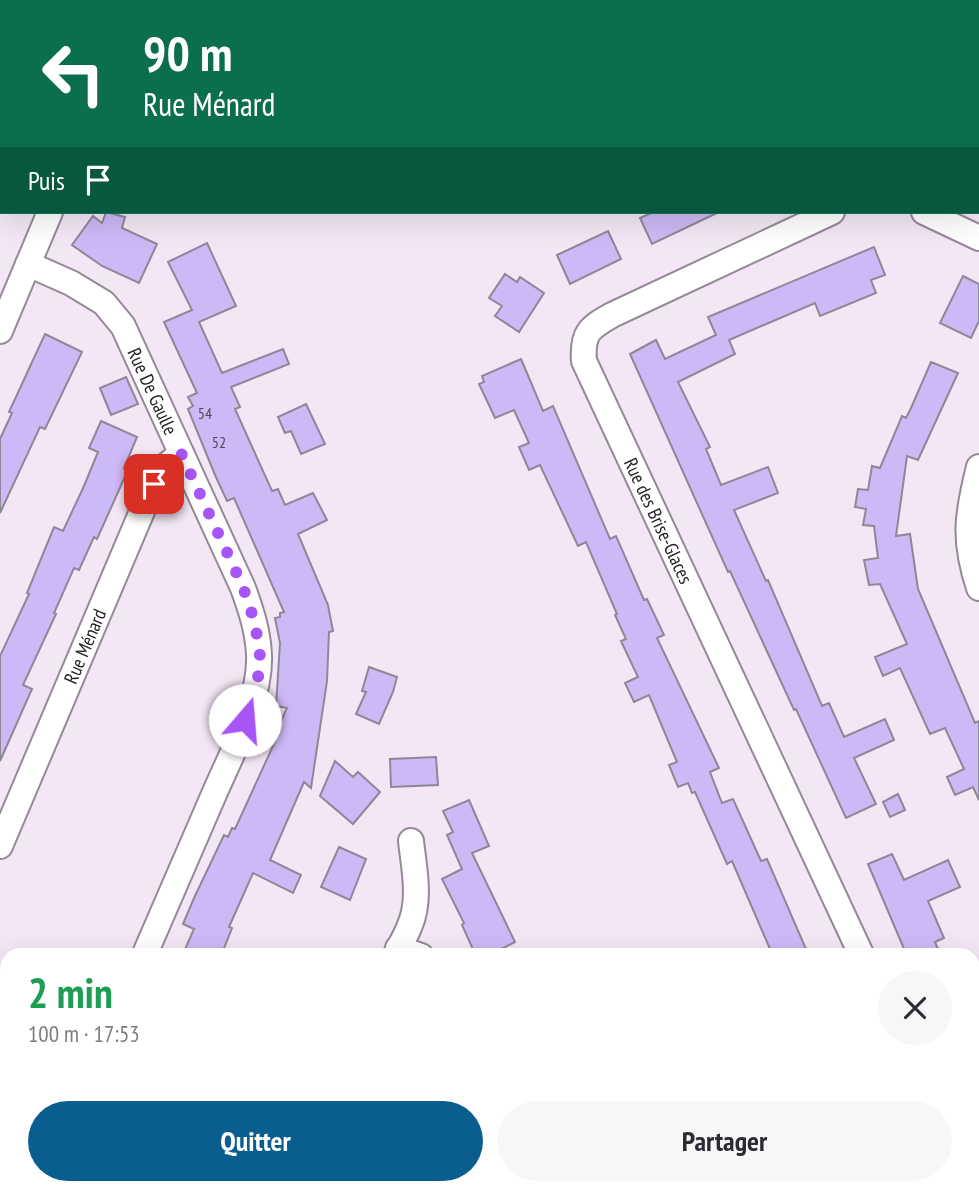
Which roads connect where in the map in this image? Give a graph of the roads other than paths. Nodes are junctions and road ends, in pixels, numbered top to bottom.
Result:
1 (49, 214) edge
2 (828, 214) edge
3 (928, 214) edge
4 (979, 238) edge
5 (28, 264) junction
6 (0, 331) edge
7 (181, 453) junction
8 (979, 467) edge
9 (979, 588) edge
10 (411, 841) dead end
11 (0, 846) edge
12 (147, 948) edge
13 (406, 948) edge
14 (859, 948) edge

1 - 5 street
2 - 14 street, Rue des Brise-Glaces
3 - 4 street
5 - 6 street
5 - 7 street, Rue De Gaulle
7 - 11 street, Rue Ménard
7 - 12 street, Rue De Gaulle
8 - 9 street
10 - 13 street

